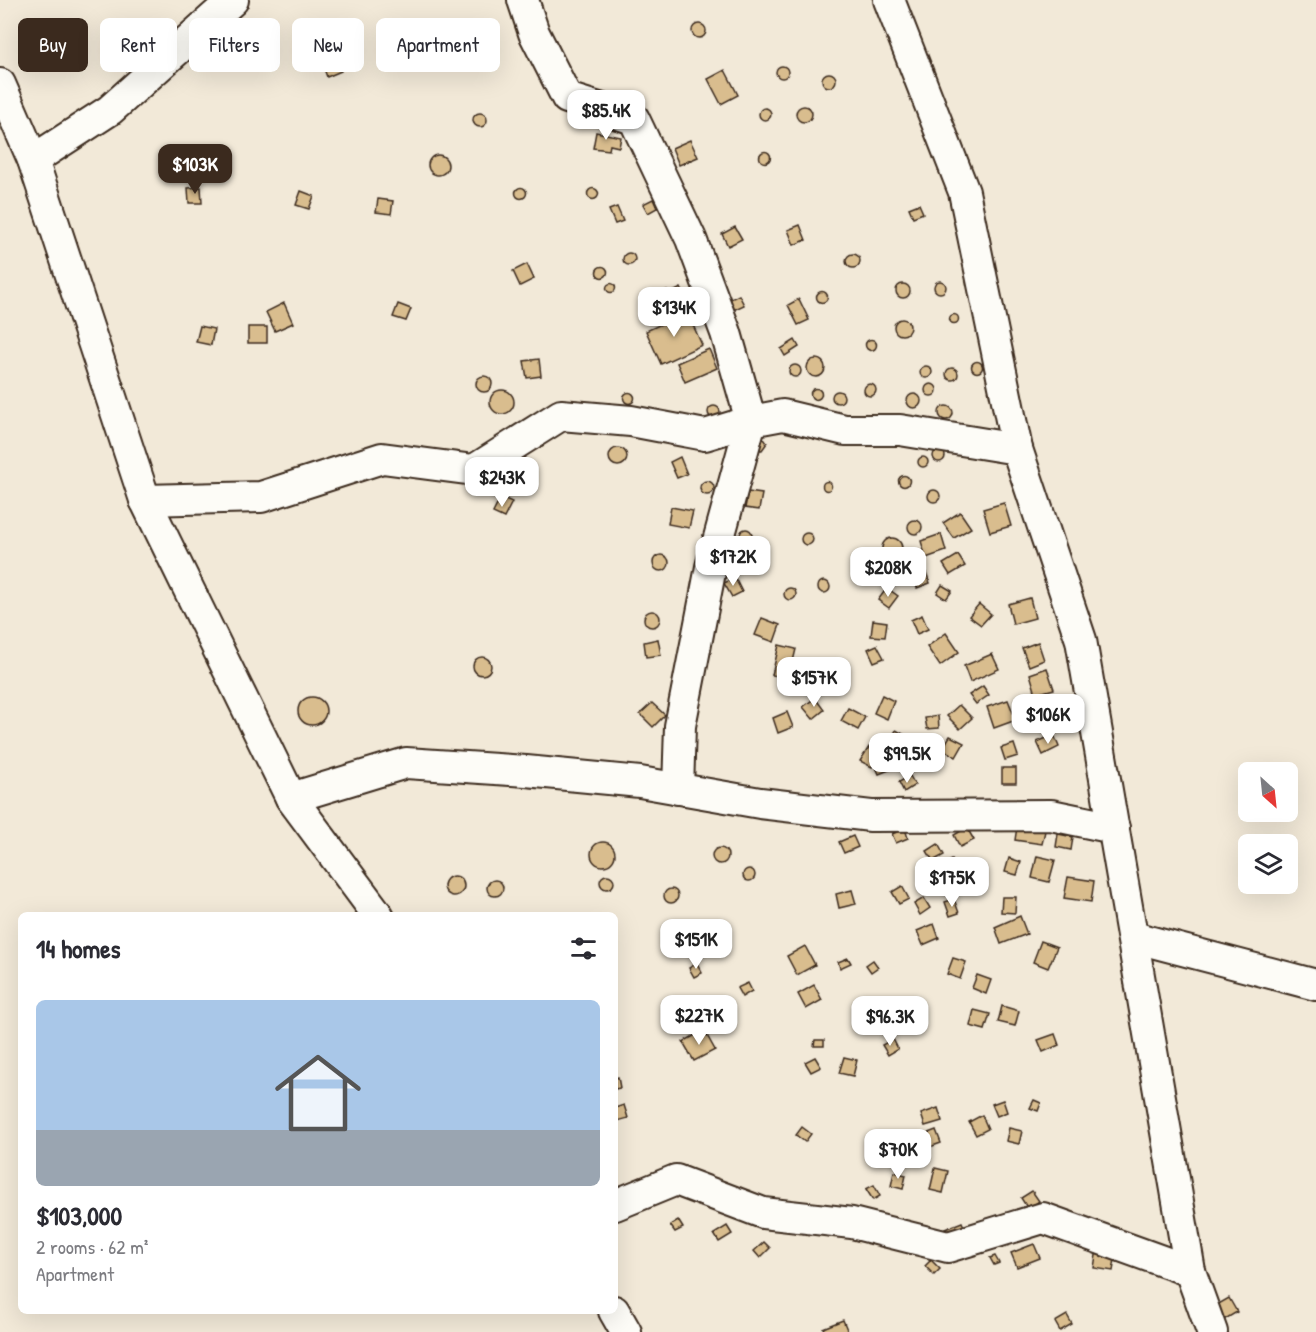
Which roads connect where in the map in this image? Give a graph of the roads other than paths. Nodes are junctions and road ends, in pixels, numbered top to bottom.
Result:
1 (233, 0) edge
2 (523, 0) edge
3 (889, 0) edge
4 (0, 84) edge
5 (33, 160) junction
6 (751, 421) junction
7 (1017, 449) junction
8 (145, 500) junction
9 (678, 789) junction
10 (291, 798) junction
11 (1114, 828) junction
12 (376, 912) edge
13 (1133, 937) junction
14 (1316, 985) edge
15 (618, 1204) edge
16 (1190, 1271) junction
17 (616, 1314) edge
18 (626, 1332) edge
19 (1212, 1332) edge

1 - 5 street
2 - 6 street
3 - 7 street
4 - 5 street
5 - 8 street
6 - 7 street
6 - 8 street
6 - 9 street
7 - 11 street
8 - 10 street
9 - 10 street
9 - 11 street
10 - 12 street
11 - 13 street
13 - 14 street
13 - 16 street
15 - 16 street
16 - 19 street
17 - 18 street

